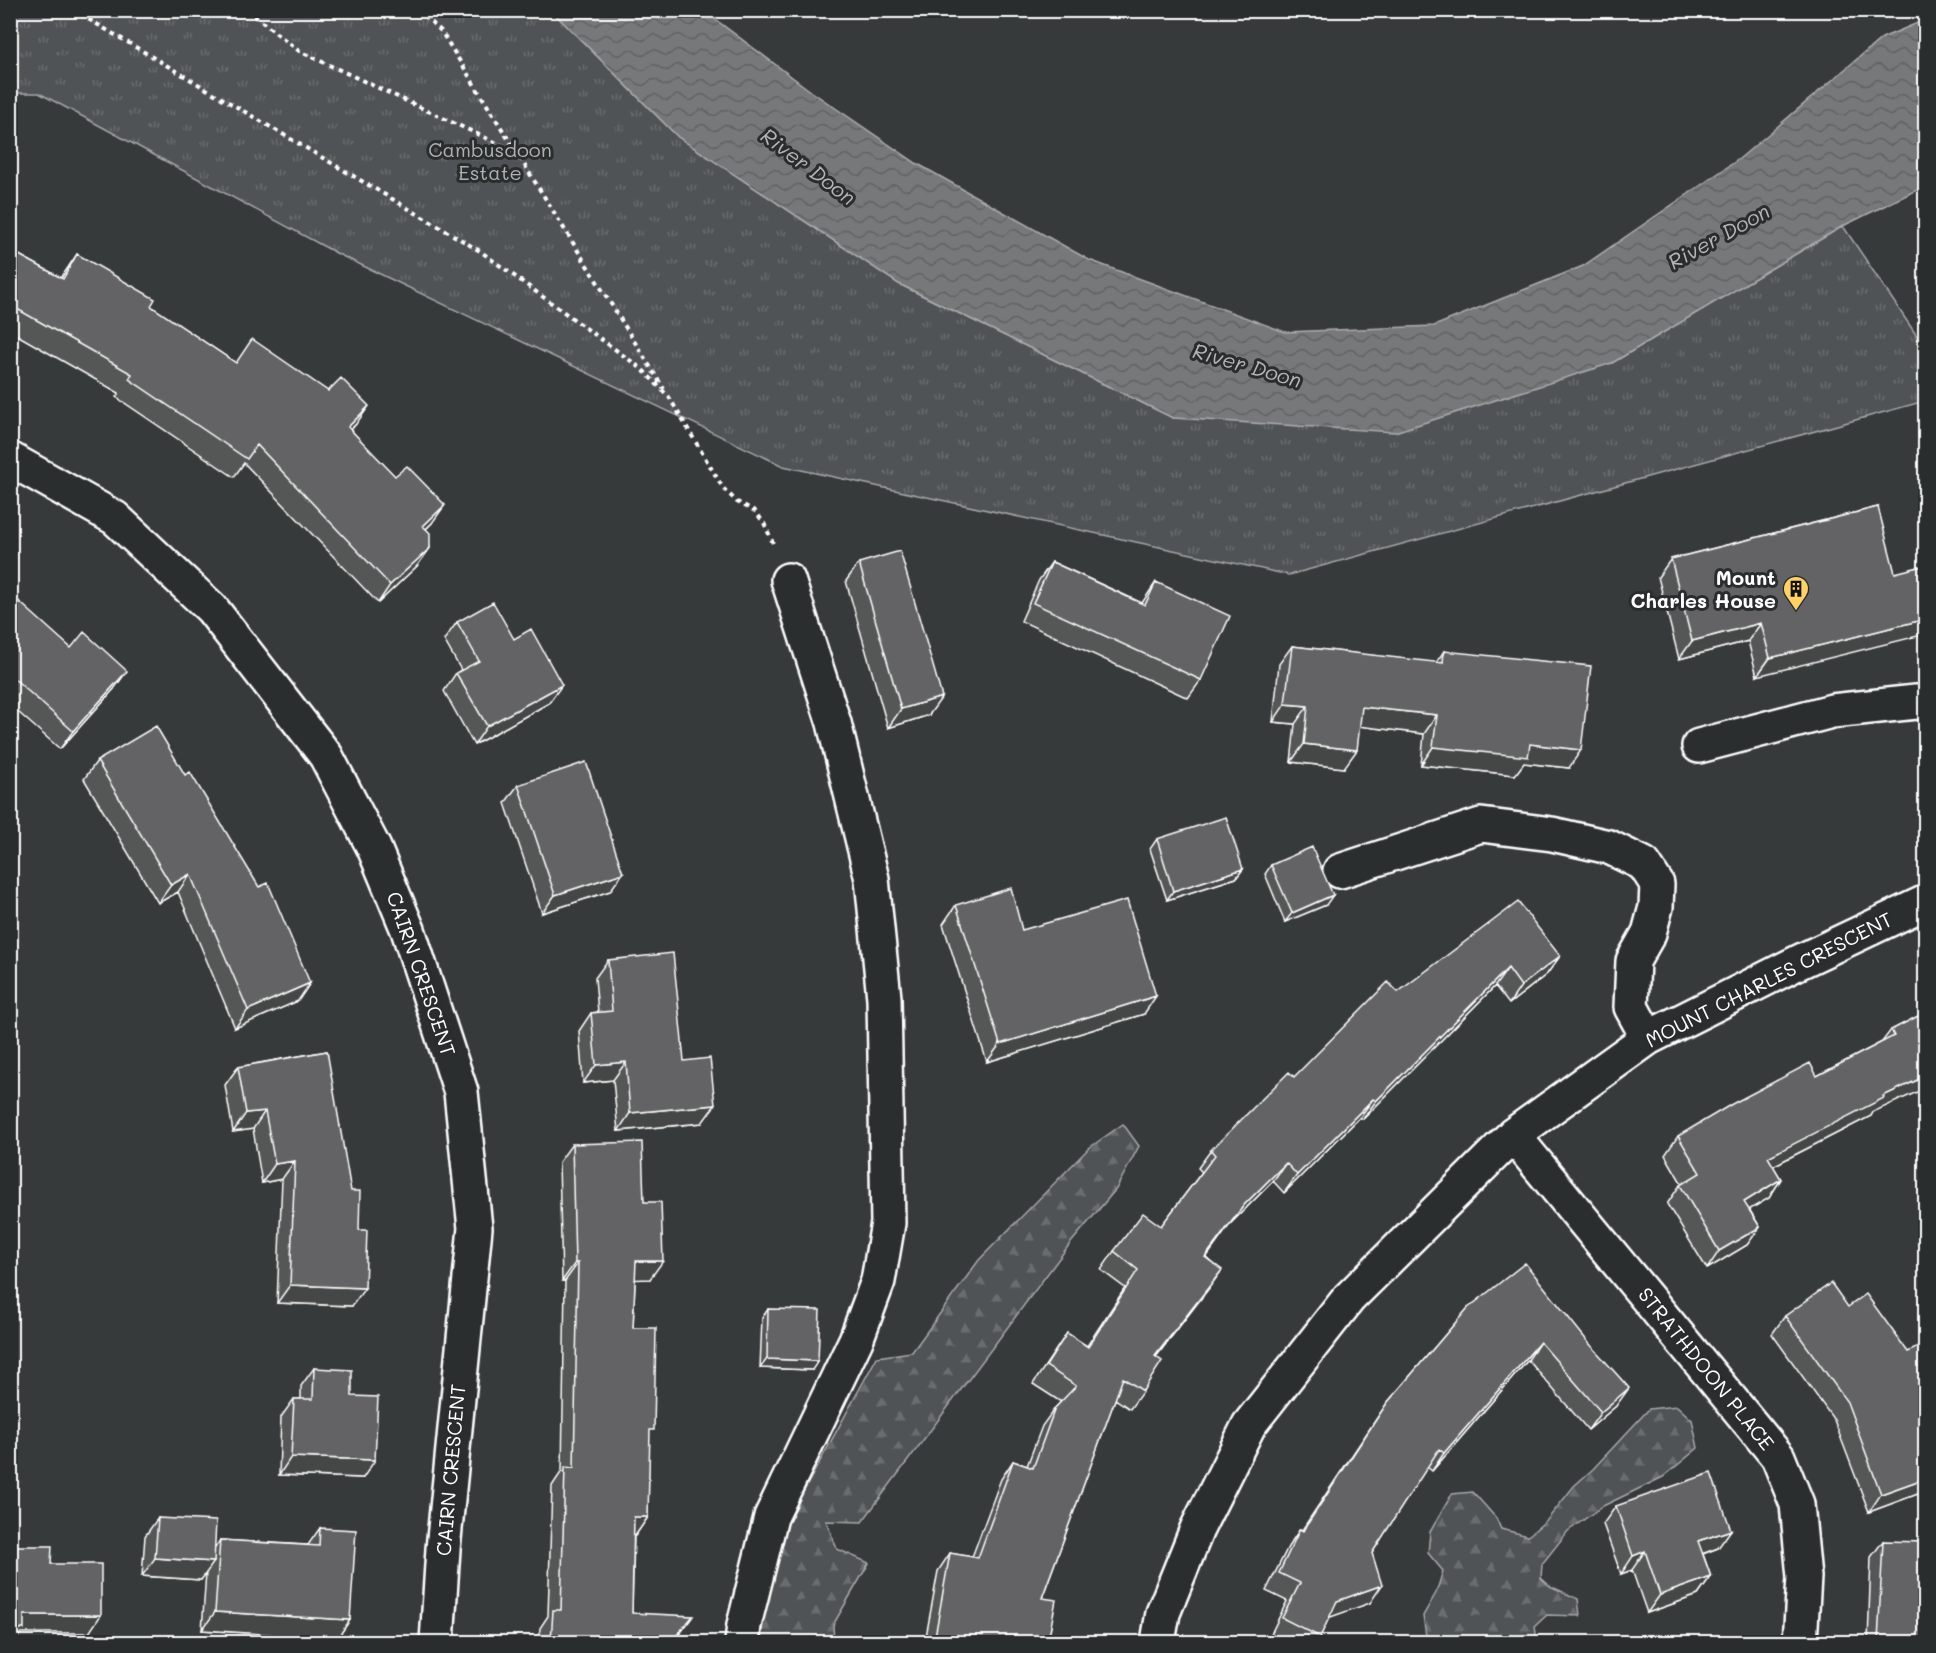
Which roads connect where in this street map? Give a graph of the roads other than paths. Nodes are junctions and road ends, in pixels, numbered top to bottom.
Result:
1 (10, 459) edge
2 (788, 580) road end
3 (1926, 703) edge
4 (1699, 746) dead end
5 (1340, 871) dead end
6 (1926, 902) edge
7 (1648, 1038) junction
8 (1513, 1135) junction
9 (437, 1642) edge
10 (742, 1642) edge
11 (1158, 1642) edge
12 (1800, 1642) edge

1 - 9 street, CAIRN CRESCENT
2 - 10 street
3 - 4 street
5 - 7 street
6 - 7 street, MOUNT CHARLES CRESCENT
7 - 8 street, MOUNT CHARLES CRESCENT
8 - 11 street, MOUNT CHARLES CRESCENT
8 - 12 street, STRATHDOON PLACE

